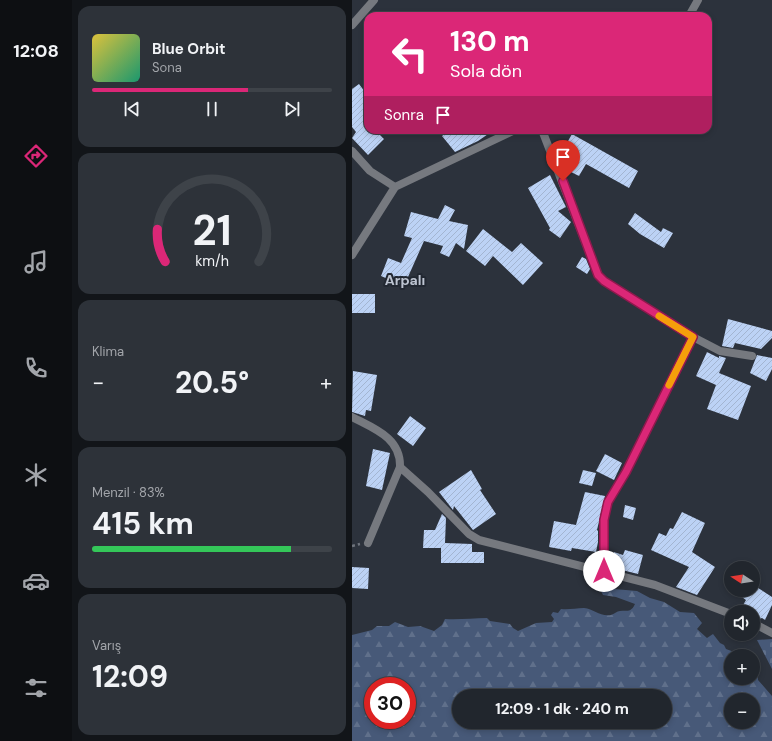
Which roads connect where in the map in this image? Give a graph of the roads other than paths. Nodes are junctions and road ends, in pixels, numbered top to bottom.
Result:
1 (374, 0) edge
2 (698, 0) edge
3 (691, 12) edge
4 (352, 25) edge
5 (507, 134) edge
6 (544, 134) edge
7 (352, 151) edge
8 (395, 187) junction
9 (352, 255) edge
10 (693, 337) junction
11 (752, 356) dead end
12 (352, 417) edge
13 (400, 467) junction
14 (368, 543) dead end
15 (604, 571) junction
16 (724, 611) edge
17 (760, 627) edge
18 (772, 633) edge

1 - 4 street
2 - 3 street
5 - 8 street
6 - 10 street
7 - 8 street
8 - 9 street
10 - 11 street
10 - 15 street
12 - 13 street
13 - 14 street
13 - 15 street
15 - 16 street
17 - 18 street

